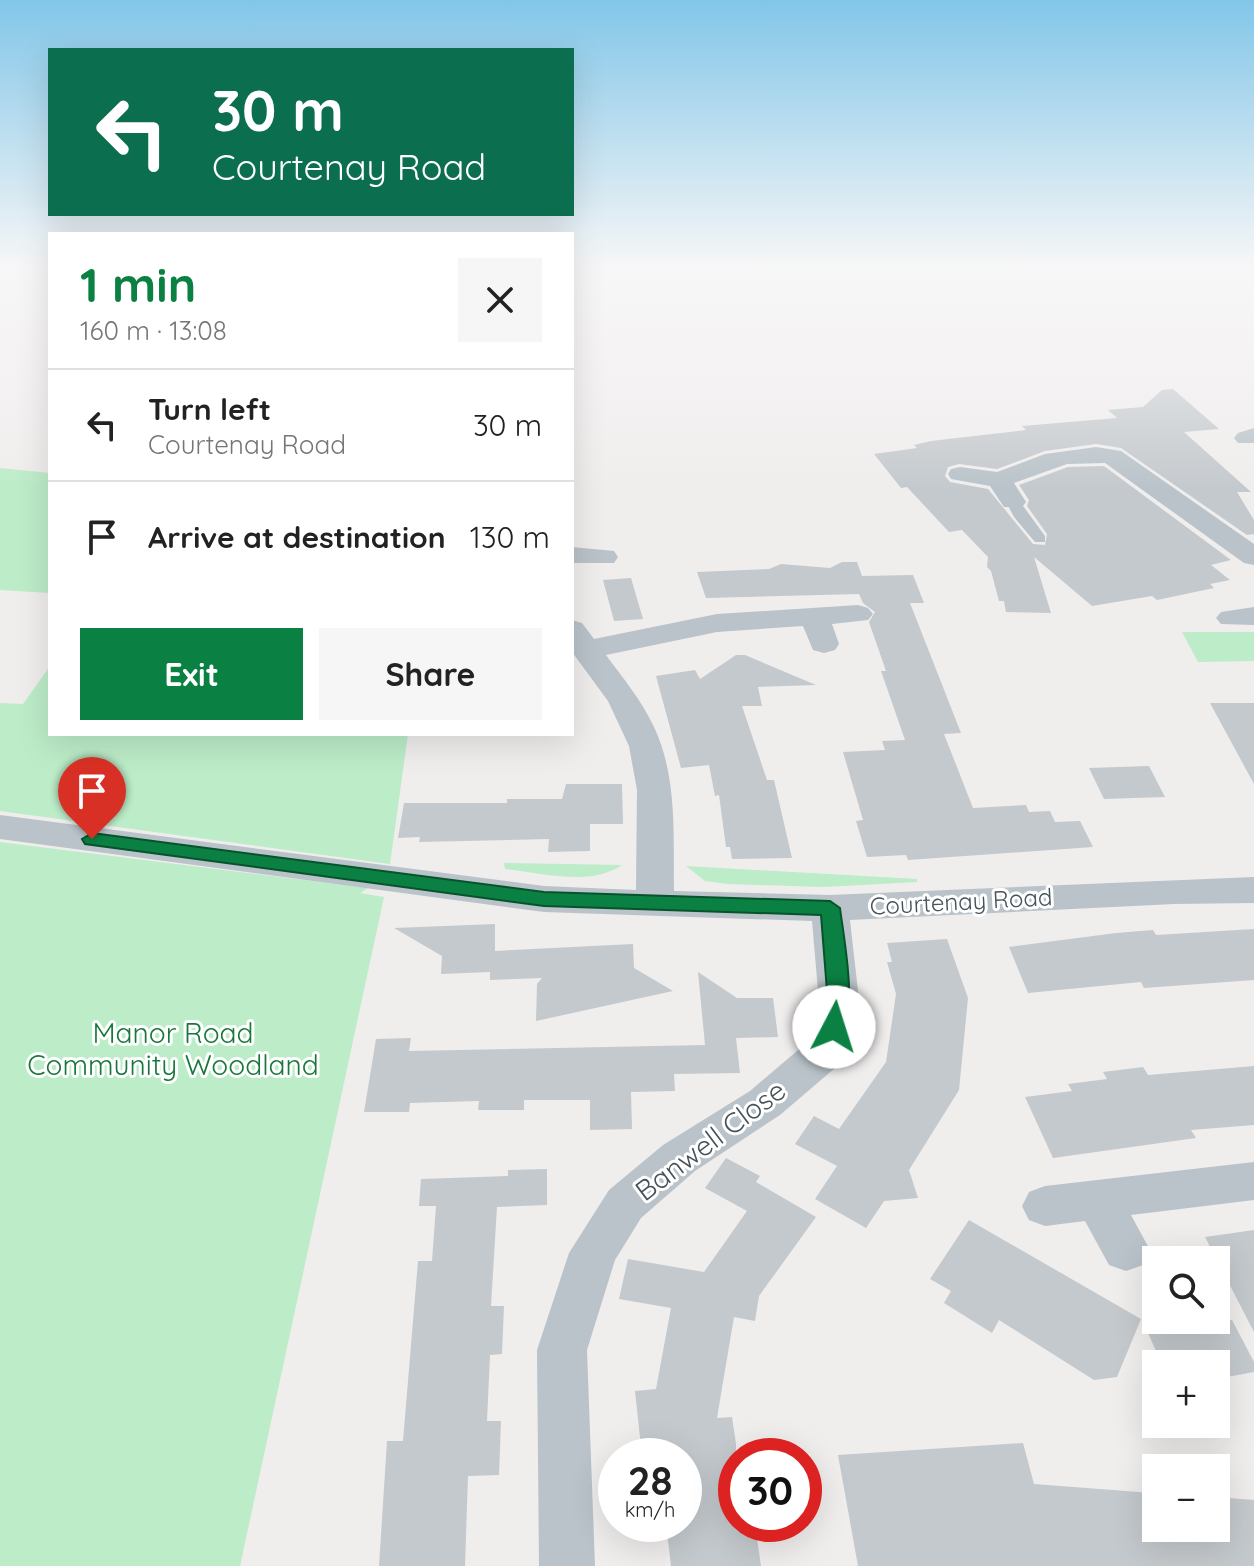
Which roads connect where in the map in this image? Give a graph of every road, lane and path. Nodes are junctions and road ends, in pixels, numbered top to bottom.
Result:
1 (1134, 441) dead end
2 (1112, 456) junction
3 (960, 474) dead end
4 (999, 480) junction
5 (1013, 502) joint
6 (1040, 539) dead end
7 (574, 555) edge
8 (604, 557) dead end
9 (1254, 557) edge
10 (858, 614) dead end
11 (815, 616) junction
12 (579, 640) edge
13 (824, 644) dead end
14 (0, 827) edge
15 (1254, 890) edge
16 (655, 904) junction
17 (830, 908) junction
18 (1254, 1181) edge
19 (1098, 1200) junction
20 (1045, 1206) dead end
21 (1126, 1250) dead end
22 (567, 1566) edge

1 - 2 street
2 - 4 street
2 - 9 street
3 - 4 street
4 - 5 street
5 - 6 lane
7 - 8 street
10 - 11 street
11 - 12 street
11 - 13 street
12 - 16 street
14 - 16 street, Courtenay Road
15 - 17 street, Courtenay Road
16 - 17 street, Courtenay Road
17 - 22 street, Banwell Close
18 - 19 street
19 - 20 street
19 - 21 street

